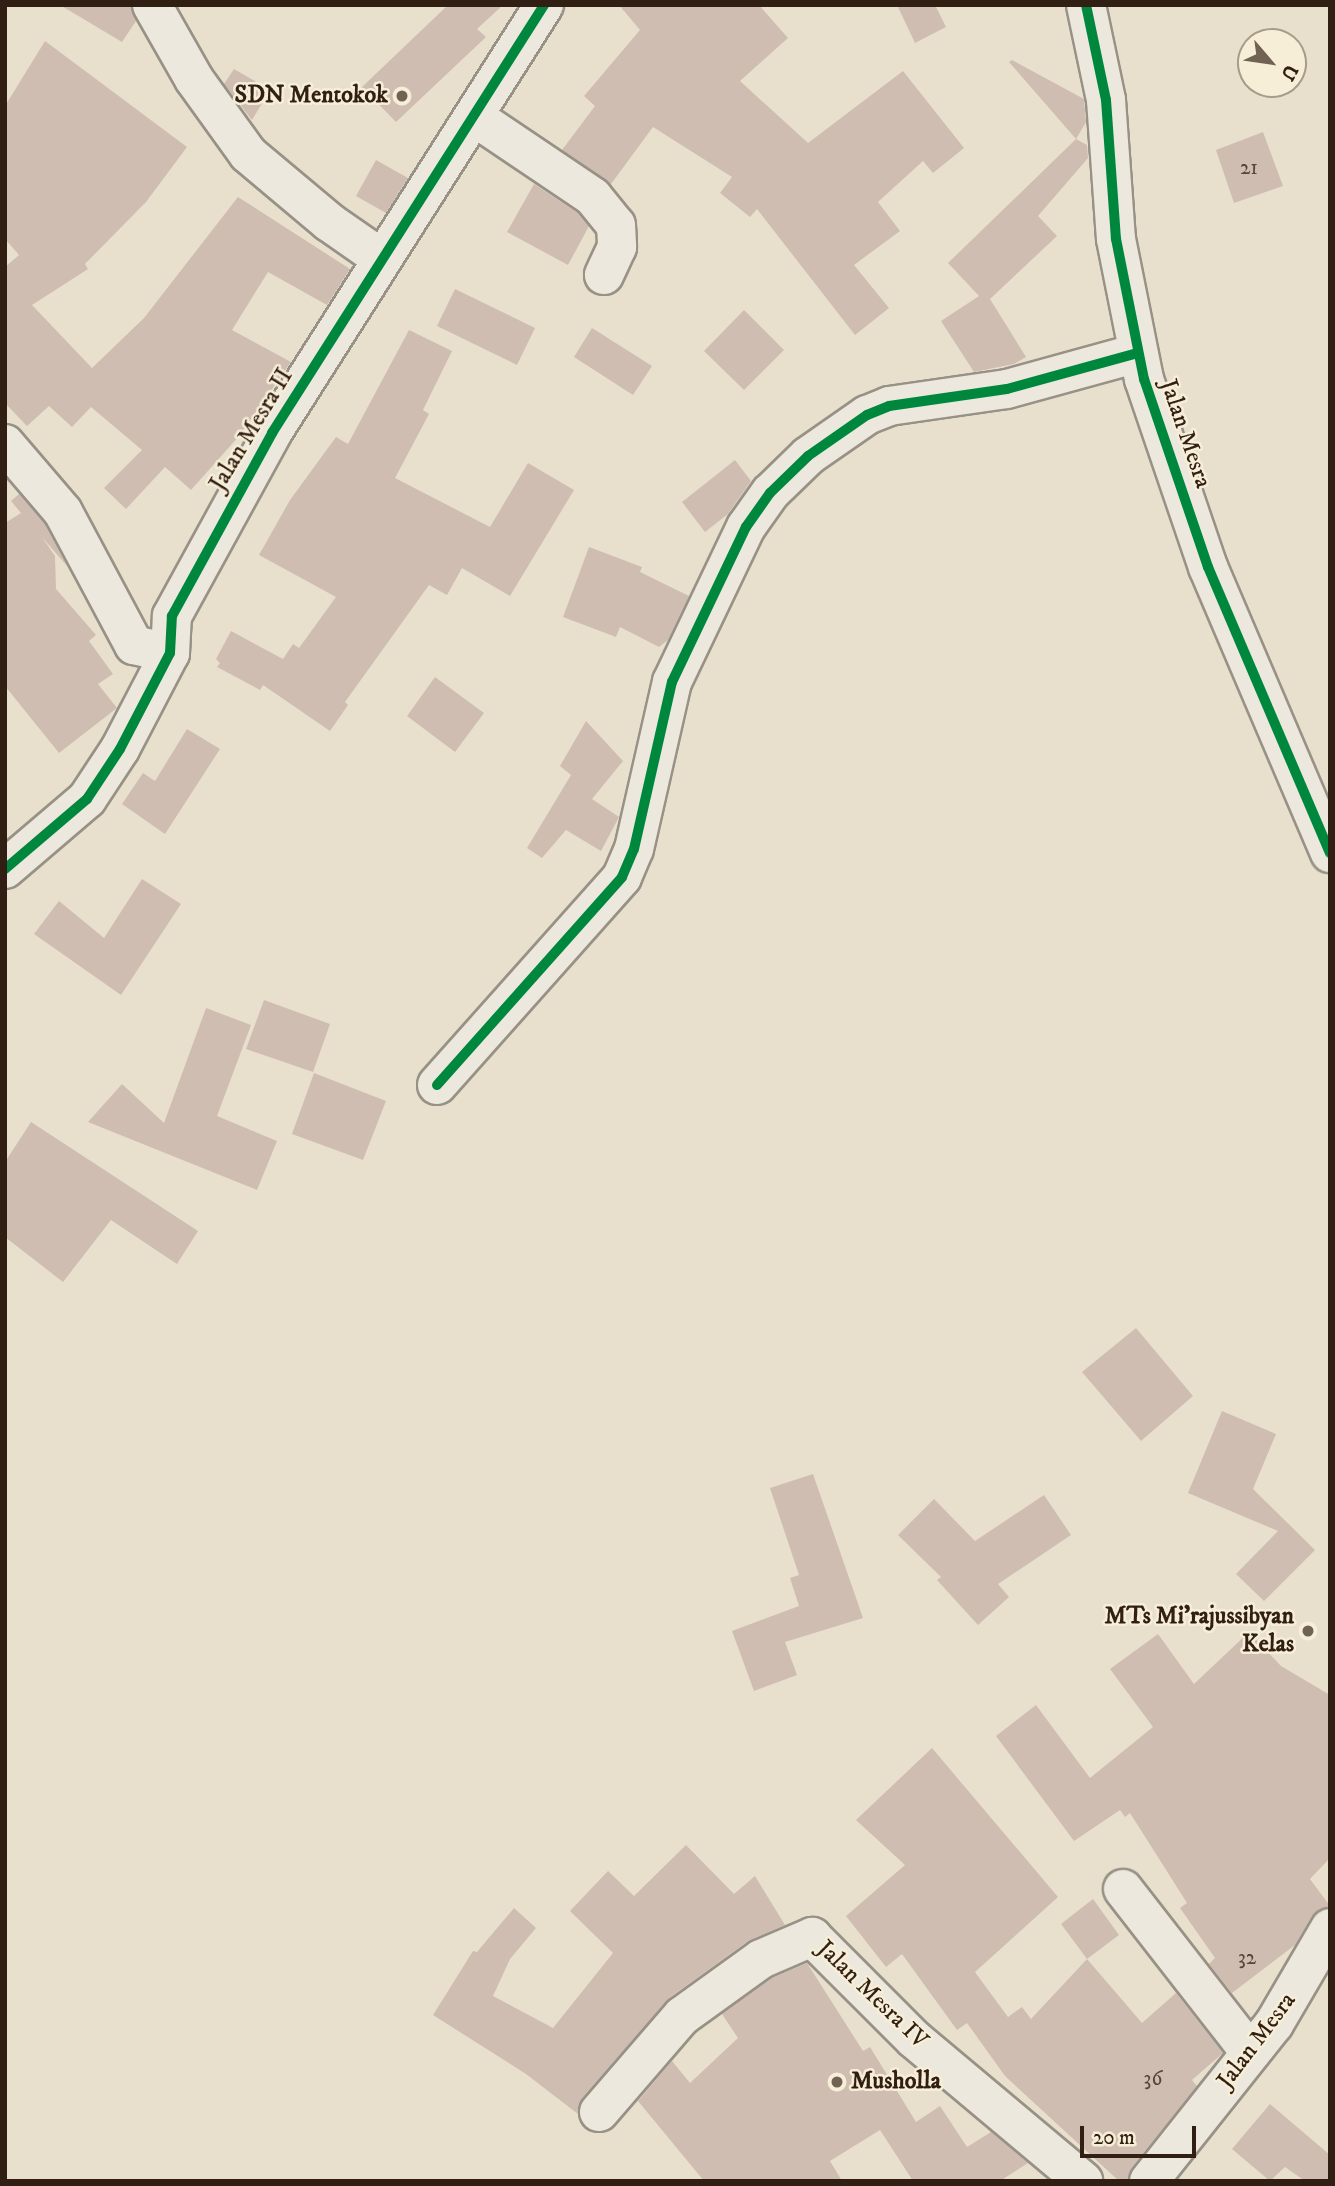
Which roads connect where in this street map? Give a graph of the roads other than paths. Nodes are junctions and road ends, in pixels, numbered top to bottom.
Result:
1 (152, 5) edge
2 (544, 5) edge
3 (1086, 5) edge
4 (476, 118) junction
5 (382, 259) junction
6 (604, 275) dead end
7 (1138, 353) junction
8 (5, 444) edge
9 (170, 653) junction
10 (1330, 853) edge
11 (6, 867) edge
12 (437, 1085) dead end
13 (1123, 1889) dead end
14 (1330, 1928) edge
15 (1250, 2052) junction
16 (599, 2112) dead end
17 (1083, 2181) edge
18 (1149, 2181) edge

1 - 5 street
2 - 4 street, Jalan Mesra II
3 - 7 street, Jalan Mesra
4 - 5 street, Jalan Mesra II
4 - 6 street
5 - 9 street, Jalan Mesra II
7 - 10 street, Jalan Mesra
7 - 12 street
8 - 9 street
9 - 11 street, Jalan Mesra II
13 - 15 street
14 - 15 street, Jalan Mesra
15 - 18 street, Jalan Mesra
16 - 17 street, Jalan Mesra IV

